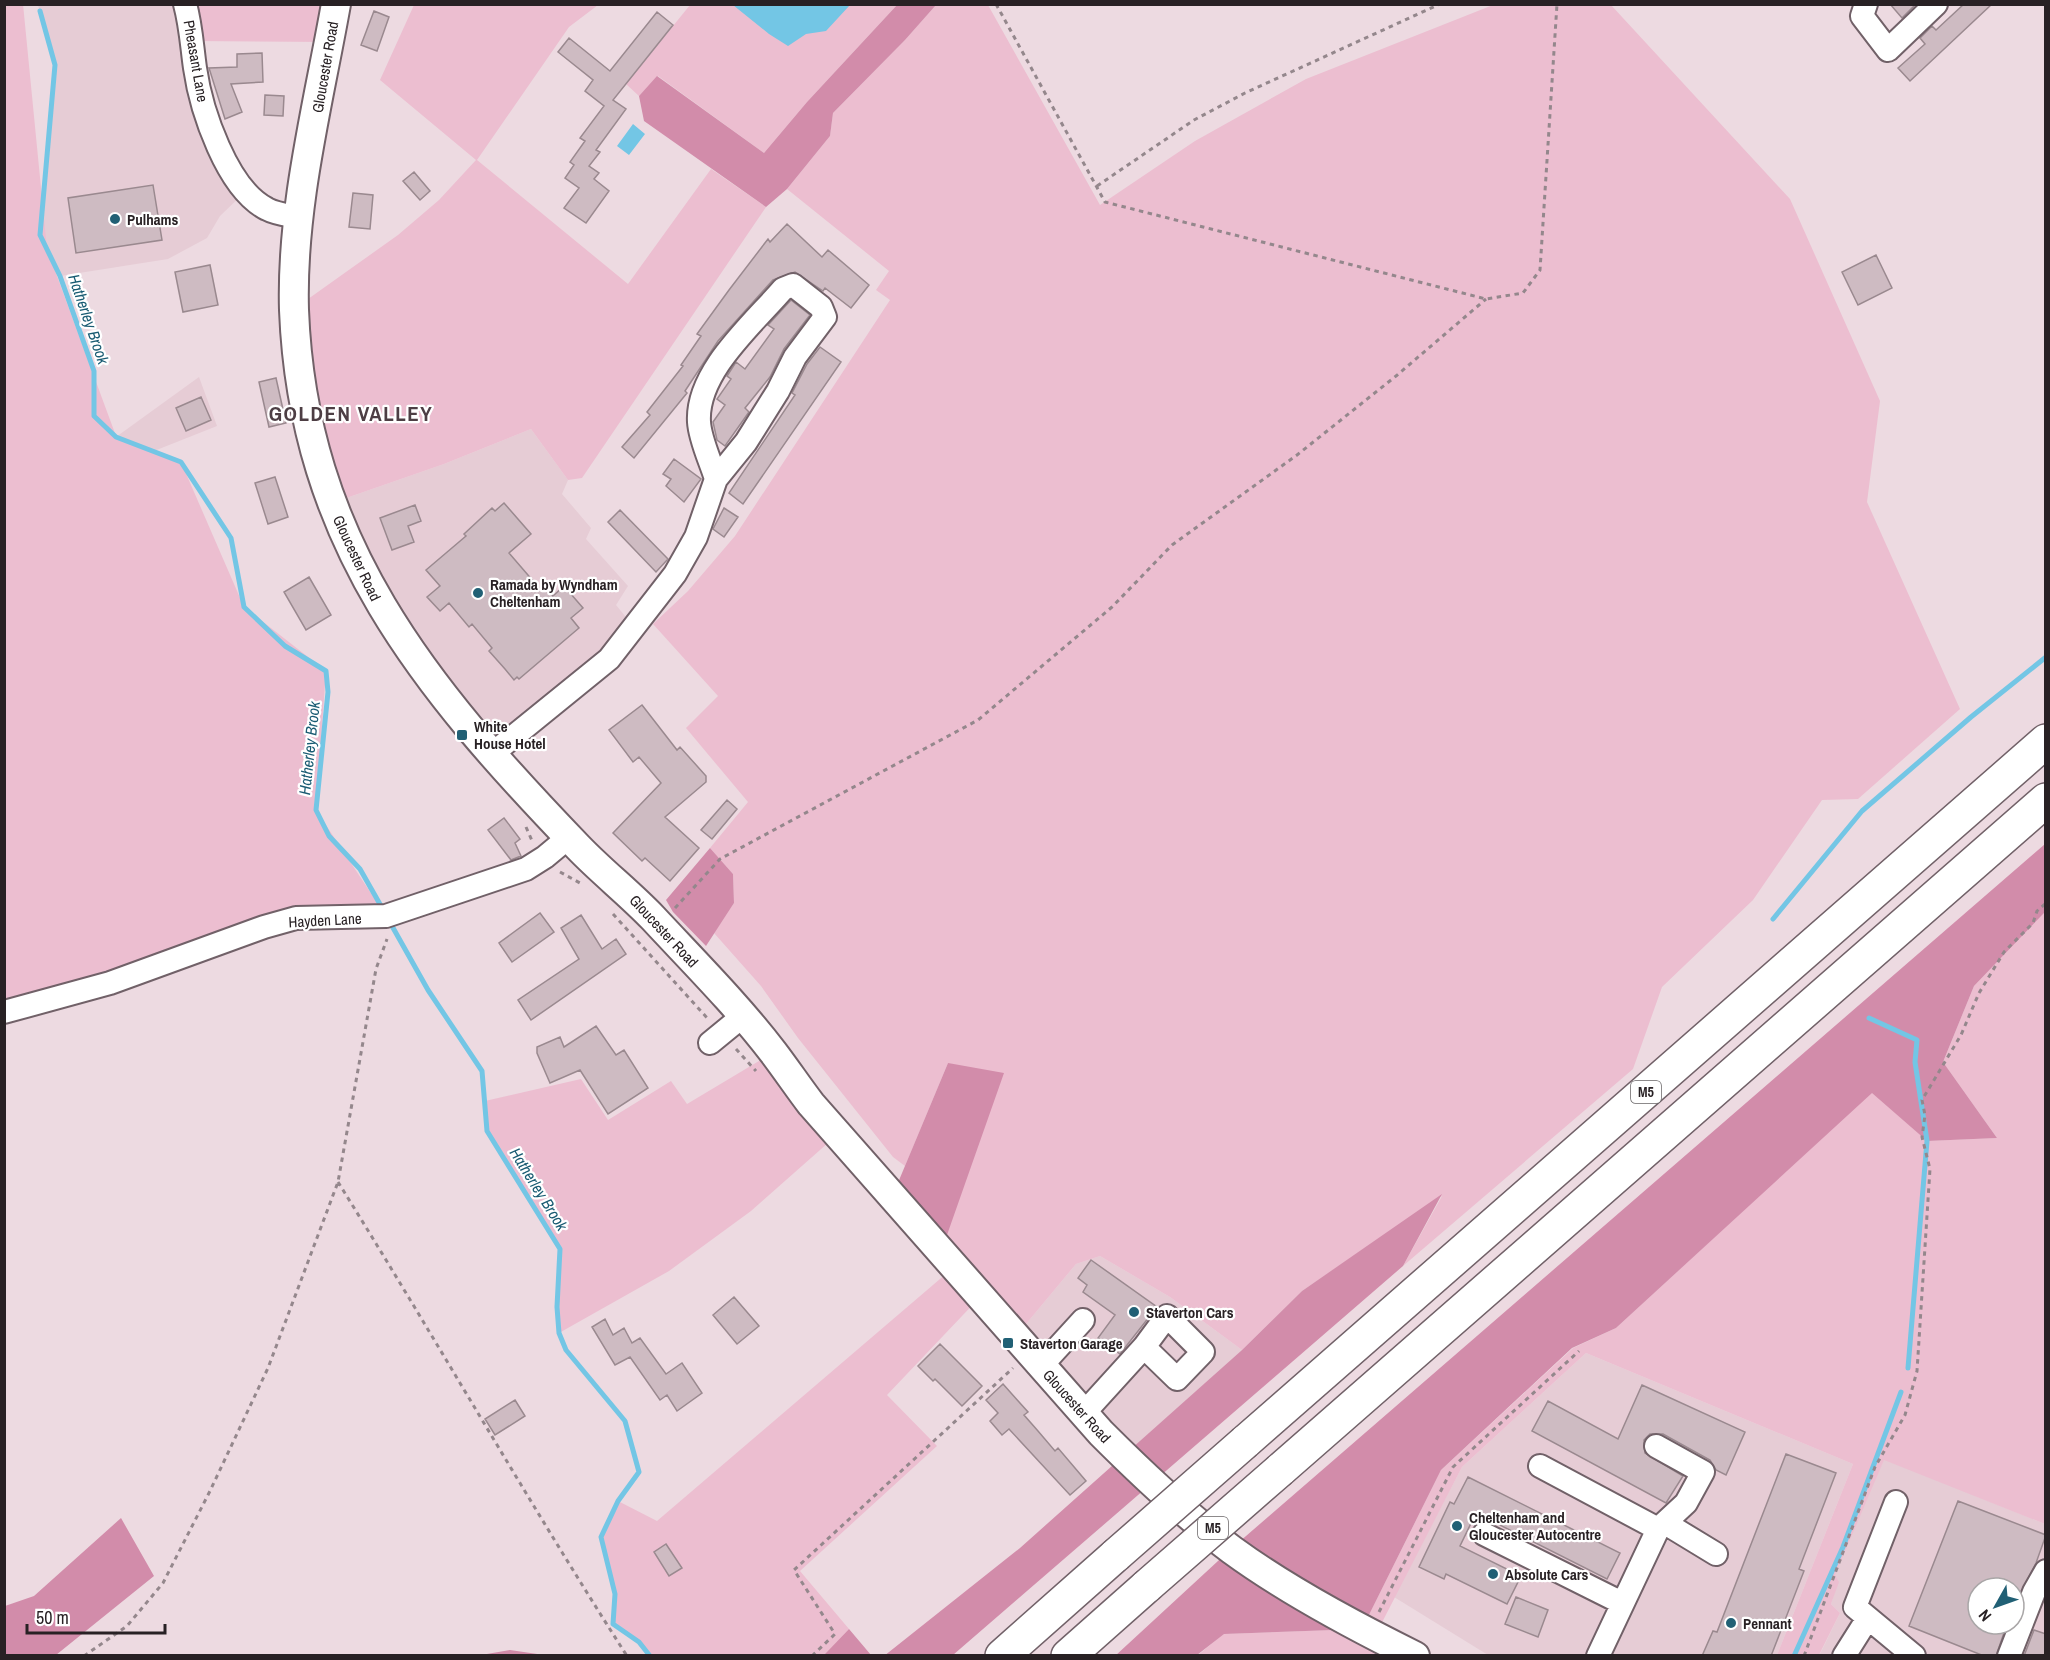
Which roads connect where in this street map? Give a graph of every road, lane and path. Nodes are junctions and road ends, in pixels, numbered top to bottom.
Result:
1 (186, 4) edge
2 (336, 4) edge
3 (996, 4) edge
4 (1440, 4) edge
5 (1557, 4) edge
6 (1866, 4) edge
7 (1936, 4) edge
8 (1097, 186) junction
9 (298, 217) junction
10 (1486, 298) junction
11 (717, 479) junction
12 (2046, 741) edge
13 (492, 754) junction
14 (2046, 800) edge
15 (569, 837) junction
16 (2046, 903) edge
17 (659, 925) junction
18 (387, 939) dead end
19 (4, 1012) edge
20 (742, 1016) junction
21 (710, 1043) dead end
22 (338, 1182) junction
23 (1083, 1320) dead end
24 (1144, 1347) dead end
25 (1579, 1351) dead end
26 (1035, 1359) junction
27 (1084, 1413) junction
28 (1656, 1446) dead end
29 (1540, 1466) dead end
30 (1896, 1502) dead end
31 (1661, 1526) junction
32 (1485, 1533) dead end
33 (1716, 1554) dead end
34 (2046, 1571) edge
35 (1622, 1603) junction
36 (1862, 1612) junction
37 (1368, 1632) junction
38 (84, 1656) edge
39 (627, 1656) edge
40 (812, 1656) edge
41 (1002, 1656) edge
42 (1068, 1656) edge
43 (1415, 1656) edge
44 (1598, 1656) edge
45 (1804, 1656) edge
46 (1844, 1656) edge
47 (1914, 1656) edge
48 (2009, 1656) edge

1 - 9 street, Pheasant Lane
2 - 9 main road, Gloucester Road
3 - 8 path
4 - 8 path
5 - 10 path
6 - 7 street
8 - 10 path
9 - 13 main road, Gloucester Road
10 - 17 path
11 - 11 street
11 - 13 street
12 - 41 highway, M5, bridge
13 - 15 main road, Gloucester Road
14 - 42 highway, M5, bridge
15 - 17 main road, Gloucester Road
15 - 19 street, Hayden Lane
16 - 45 path
17 - 20 main road, Gloucester Road
18 - 22 path
20 - 21 street
20 - 26 main road, Gloucester Road
22 - 38 path
22 - 39 path
23 - 26 street
24 - 27 street
25 - 37 path
26 - 27 main road, Gloucester Road
26 - 40 path
27 - 37 main road, Gloucester Road
28 - 31 street
29 - 31 street
30 - 36 street
31 - 33 street
31 - 35 street
32 - 35 street
34 - 48 street
35 - 44 street
36 - 46 street
36 - 47 street
37 - 43 main road, Gloucester Road

